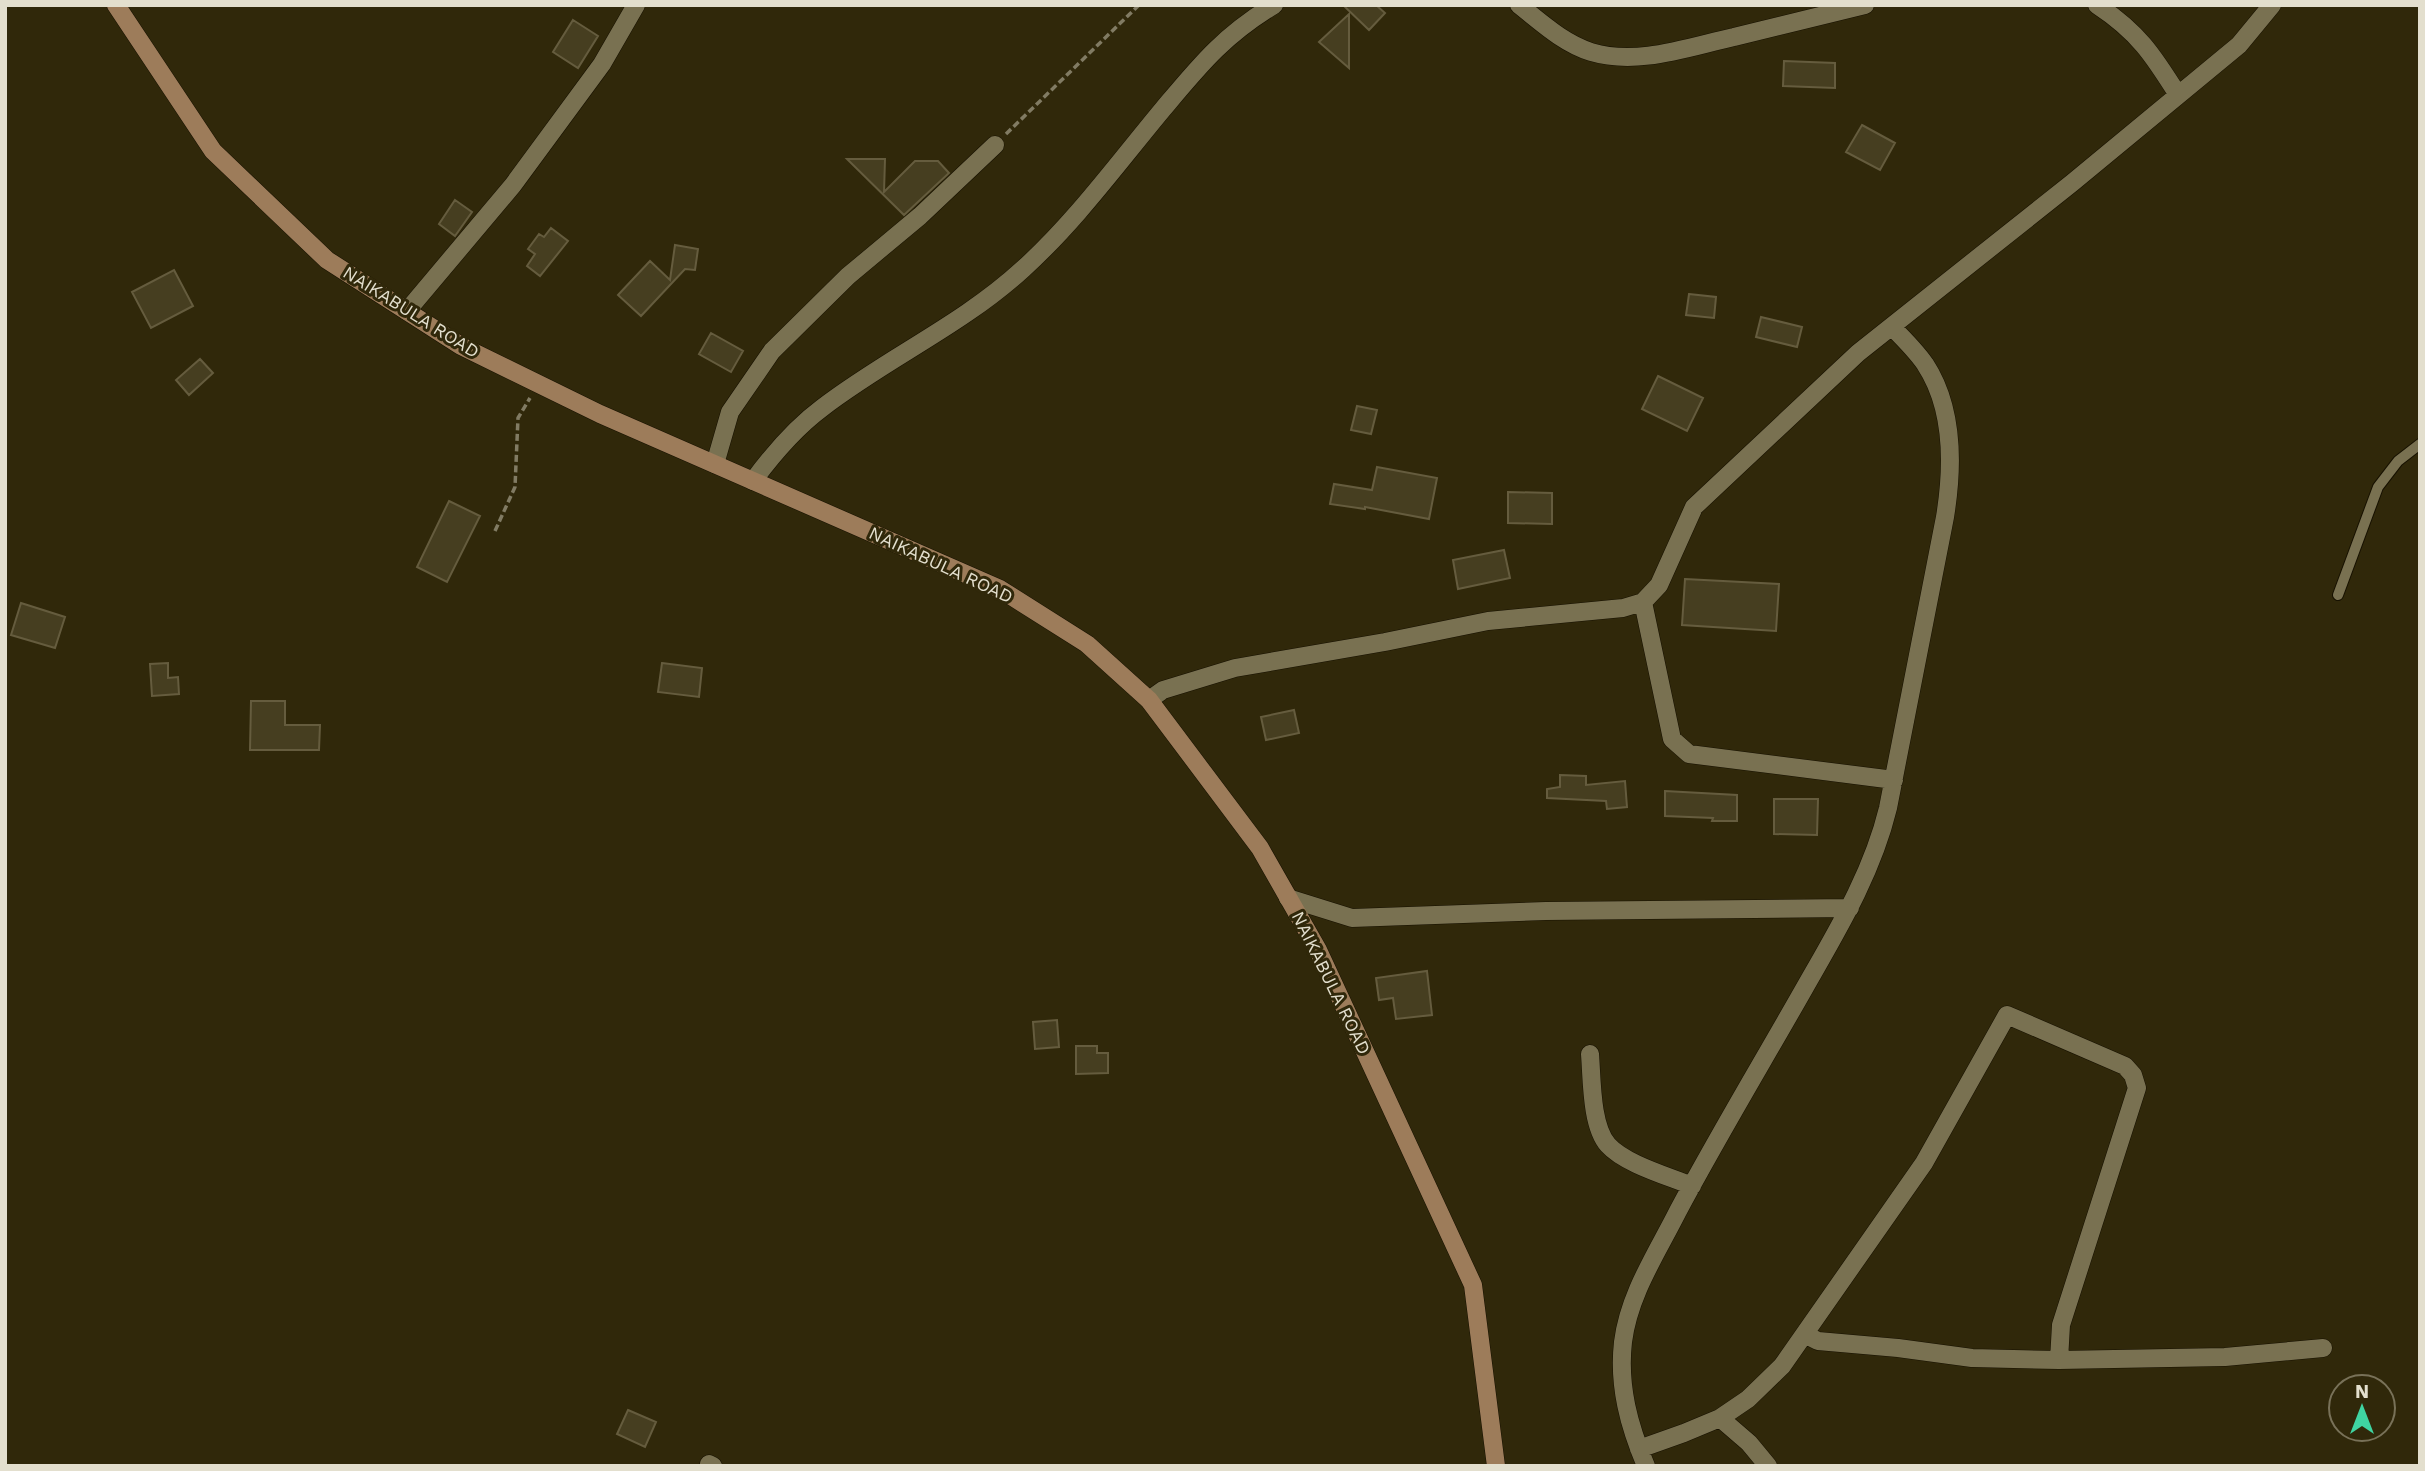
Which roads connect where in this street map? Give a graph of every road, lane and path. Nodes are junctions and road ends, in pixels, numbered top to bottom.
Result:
1 (116, 5) edge
2 (636, 5) edge
3 (1139, 5) edge
4 (1274, 5) edge
5 (1519, 5) edge
6 (1865, 5) edge
7 (2097, 5) edge
8 (2272, 5) edge
9 (2178, 95) junction
10 (995, 145) joint
11 (407, 311) junction
12 (1893, 328) junction
13 (538, 384) junction
14 (2420, 444) edge
15 (715, 464) junction
16 (753, 481) junction
17 (495, 531) dead end
18 (2338, 595) dead end
19 (1643, 602) junction
20 (1149, 701) junction
21 (1894, 780) junction
22 (1288, 898) junction
23 (1850, 908) junction
24 (1591, 1054) dead end
25 (1692, 1186) junction
26 (1806, 1335) junction
27 (2323, 1348) dead end
28 (2059, 1360) junction
29 (1720, 1418) junction
30 (1639, 1449) junction
31 (1496, 1466) edge
32 (1646, 1466) edge
33 (1768, 1466) edge

1 - 11 street, NAIKABULA ROAD
2 - 11 street
3 - 10 path
4 - 16 street
5 - 6 street
7 - 9 street
8 - 9 street
9 - 12 street
10 - 15 street
11 - 13 street, NAIKABULA ROAD
12 - 19 street
12 - 21 street
13 - 15 street, NAIKABULA ROAD
13 - 17 path
14 - 18 lane
15 - 16 street, NAIKABULA ROAD
16 - 20 street, NAIKABULA ROAD
19 - 20 street
19 - 21 street
20 - 22 street, NAIKABULA ROAD
21 - 23 street
22 - 23 street
22 - 31 street, NAIKABULA ROAD
23 - 25 street
24 - 25 street
25 - 30 street
26 - 28 street
26 - 28 street
26 - 29 street
27 - 28 street
29 - 30 street
29 - 33 street
30 - 32 street

